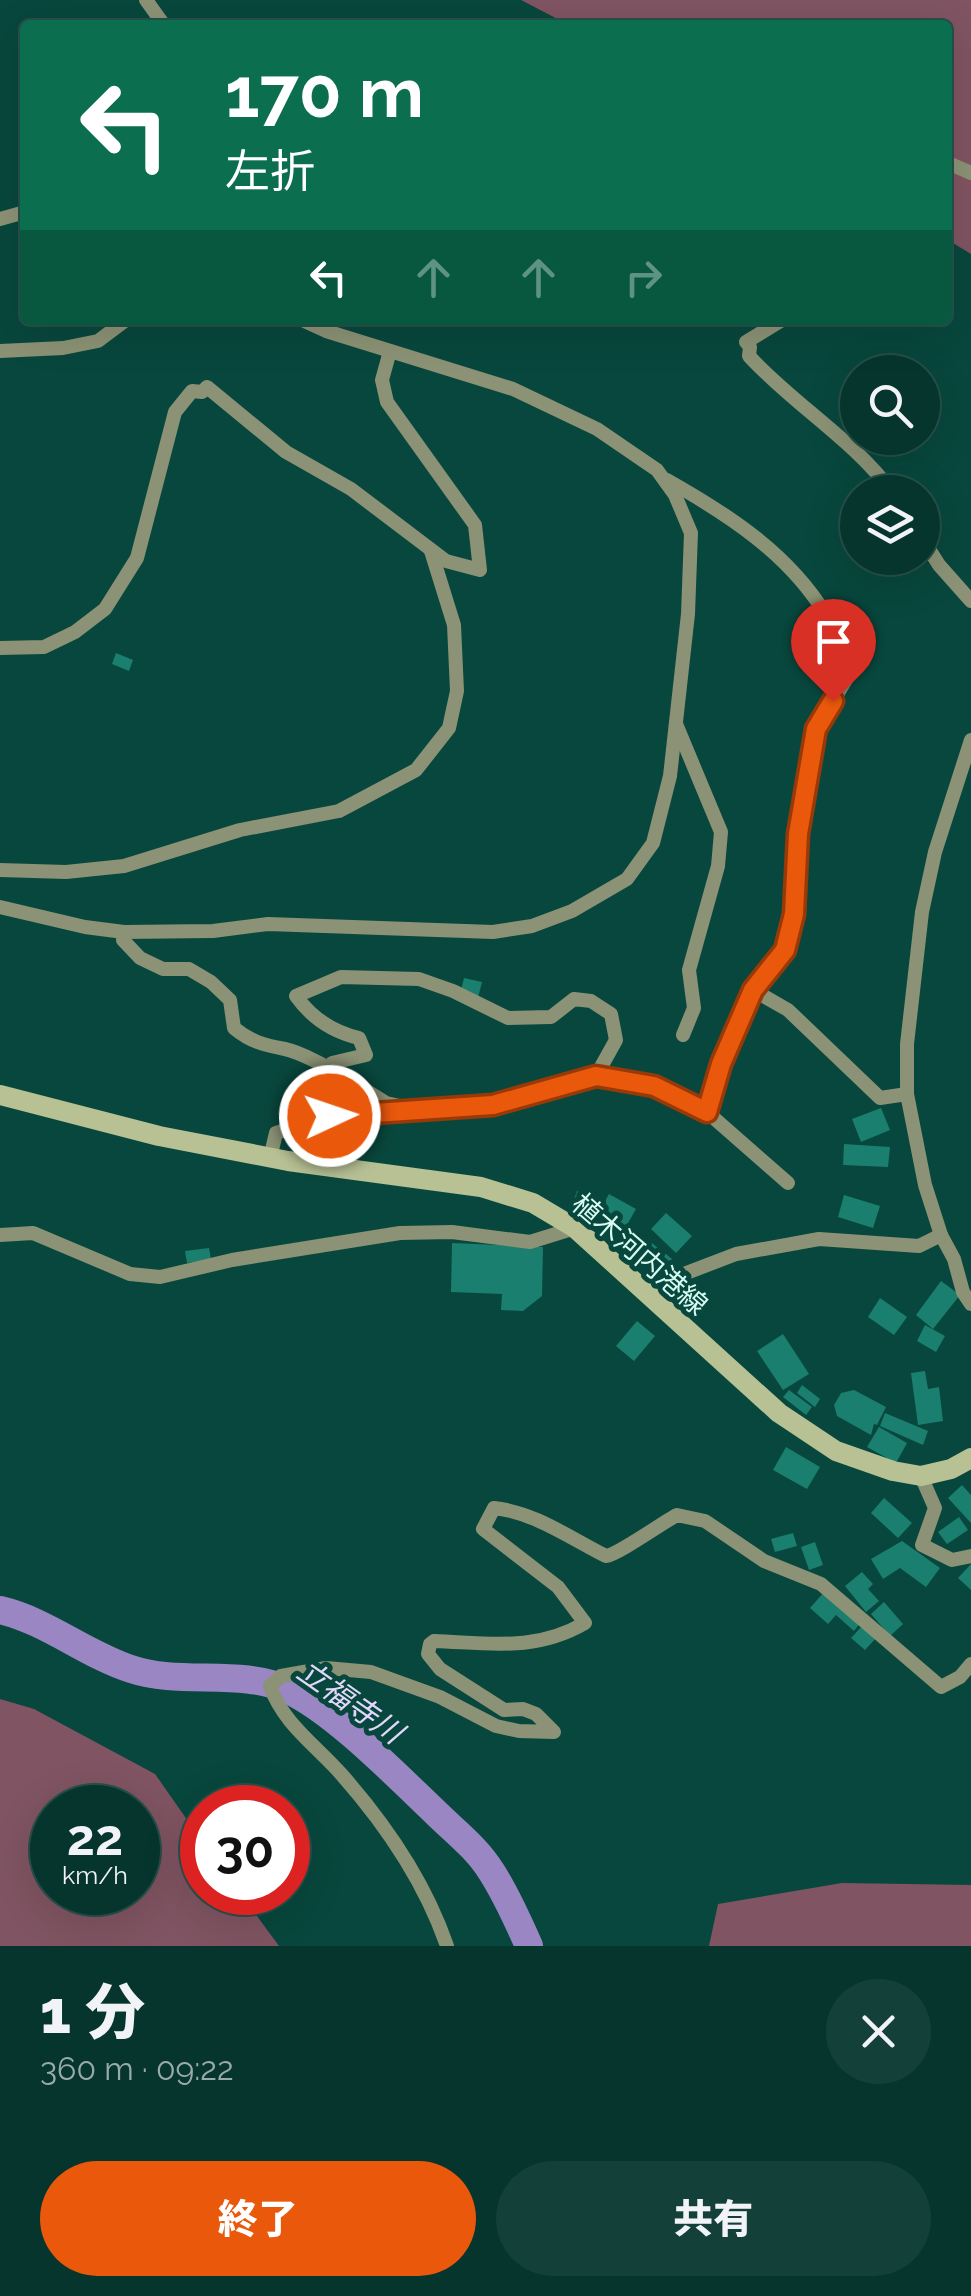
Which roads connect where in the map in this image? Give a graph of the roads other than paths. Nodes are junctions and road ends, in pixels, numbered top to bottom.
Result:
1 (119, 325) edge
2 (316, 325) edge
3 (774, 325) edge
4 (0, 351) edge
5 (390, 351) junction
6 (876, 475) edge
7 (662, 478) junction
8 (430, 551) junction
9 (940, 566) edge
10 (971, 601) edge
11 (0, 648) edge
12 (676, 723) junction
13 (971, 740) edge
14 (0, 870) edge
15 (0, 906) edge
16 (124, 932) junction
17 (753, 990) junction
18 (684, 1035) dead end
19 (330, 1068) junction
20 (596, 1076) junction
21 (907, 1094) junction
22 (0, 1095) edge
23 (423, 1111) junction
24 (707, 1112) junction
25 (270, 1158) junction
26 (788, 1183) dead end
27 (574, 1228) junction
28 (0, 1235) edge
29 (941, 1235) junction
30 (642, 1290) junction
31 (971, 1304) edge
32 (971, 1458) edge
33 (921, 1476) junction
34 (971, 1556) edge
35 (971, 1664) edge
36 (447, 1946) edge

1 - 4 street
2 - 5 street
3 - 6 street
5 - 7 street
5 - 8 street
7 - 12 street
7 - 17 street
8 - 11 street
8 - 14 street
9 - 10 street
12 - 16 street
12 - 18 street
13 - 21 street
15 - 16 street
16 - 19 street
17 - 21 street
17 - 24 street
19 - 20 street
19 - 23 street
20 - 23 street
20 - 24 street
21 - 29 street
22 - 25 main road, 植木河内港線
23 - 25 street
24 - 26 street
25 - 27 main road, 植木河内港線
27 - 28 street
27 - 30 main road, 植木河内港線
29 - 30 street
29 - 31 street
30 - 33 main road, 植木河内港線
32 - 33 main road
33 - 34 street
35 - 36 street

